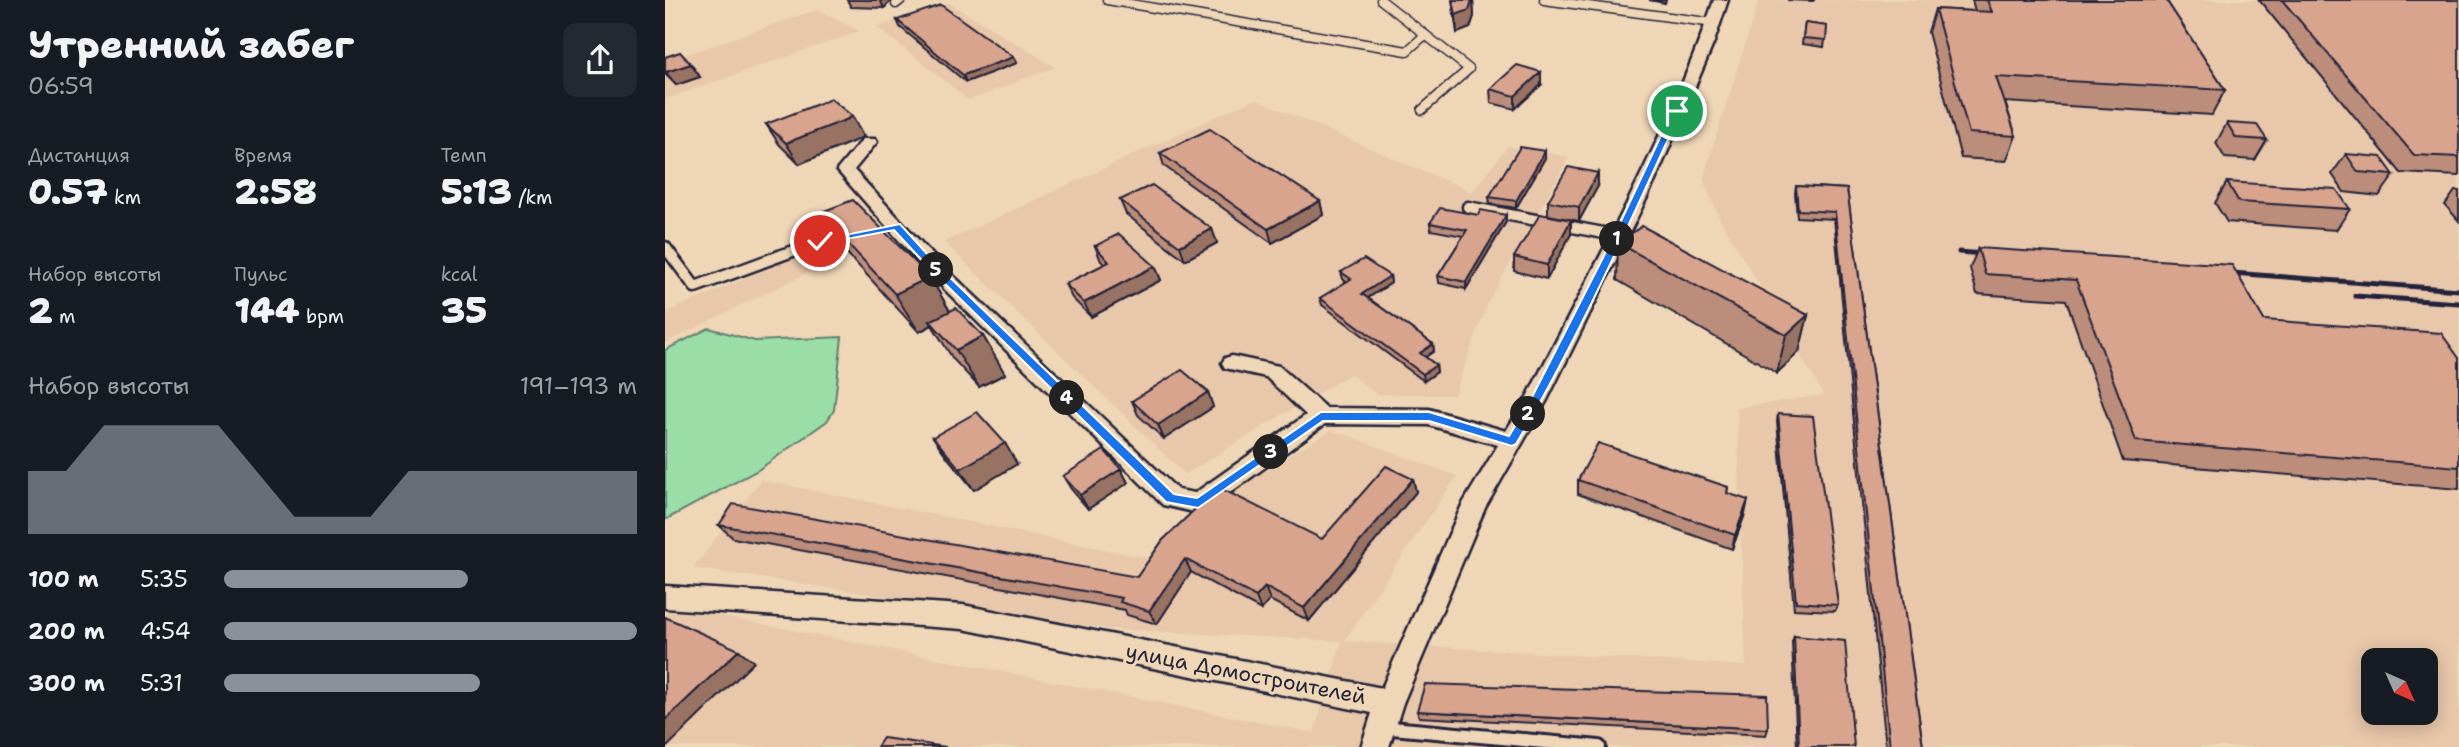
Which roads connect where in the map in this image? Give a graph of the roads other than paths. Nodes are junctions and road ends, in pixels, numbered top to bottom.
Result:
1 (1107, 0) edge
2 (1381, 0) edge
3 (1543, 0) edge
4 (1721, 0) edge
5 (1714, 23) junction
6 (1425, 35) junction
7 (1422, 110) dead end
8 (869, 142) dead end
9 (1468, 207) dead end
10 (858, 234) edge
11 (1619, 236) junction
12 (665, 247) edge
13 (1232, 363) dead end
14 (1321, 416) junction
15 (1512, 441) junction
16 (665, 597) edge
17 (1382, 725) edge
18 (1599, 747) edge

1 - 6 lane
2 - 6 lane
3 - 5 lane
4 - 5 street, улица Домостроителей
5 - 11 street, улица Домостроителей
6 - 7 lane
8 - 14 street
9 - 11 lane
10 - 12 lane
11 - 15 street, улица Домостроителей
13 - 14 street
14 - 15 street
15 - 17 street, улица Домостроителей
16 - 17 street, улица Домостроителей
17 - 18 lane

